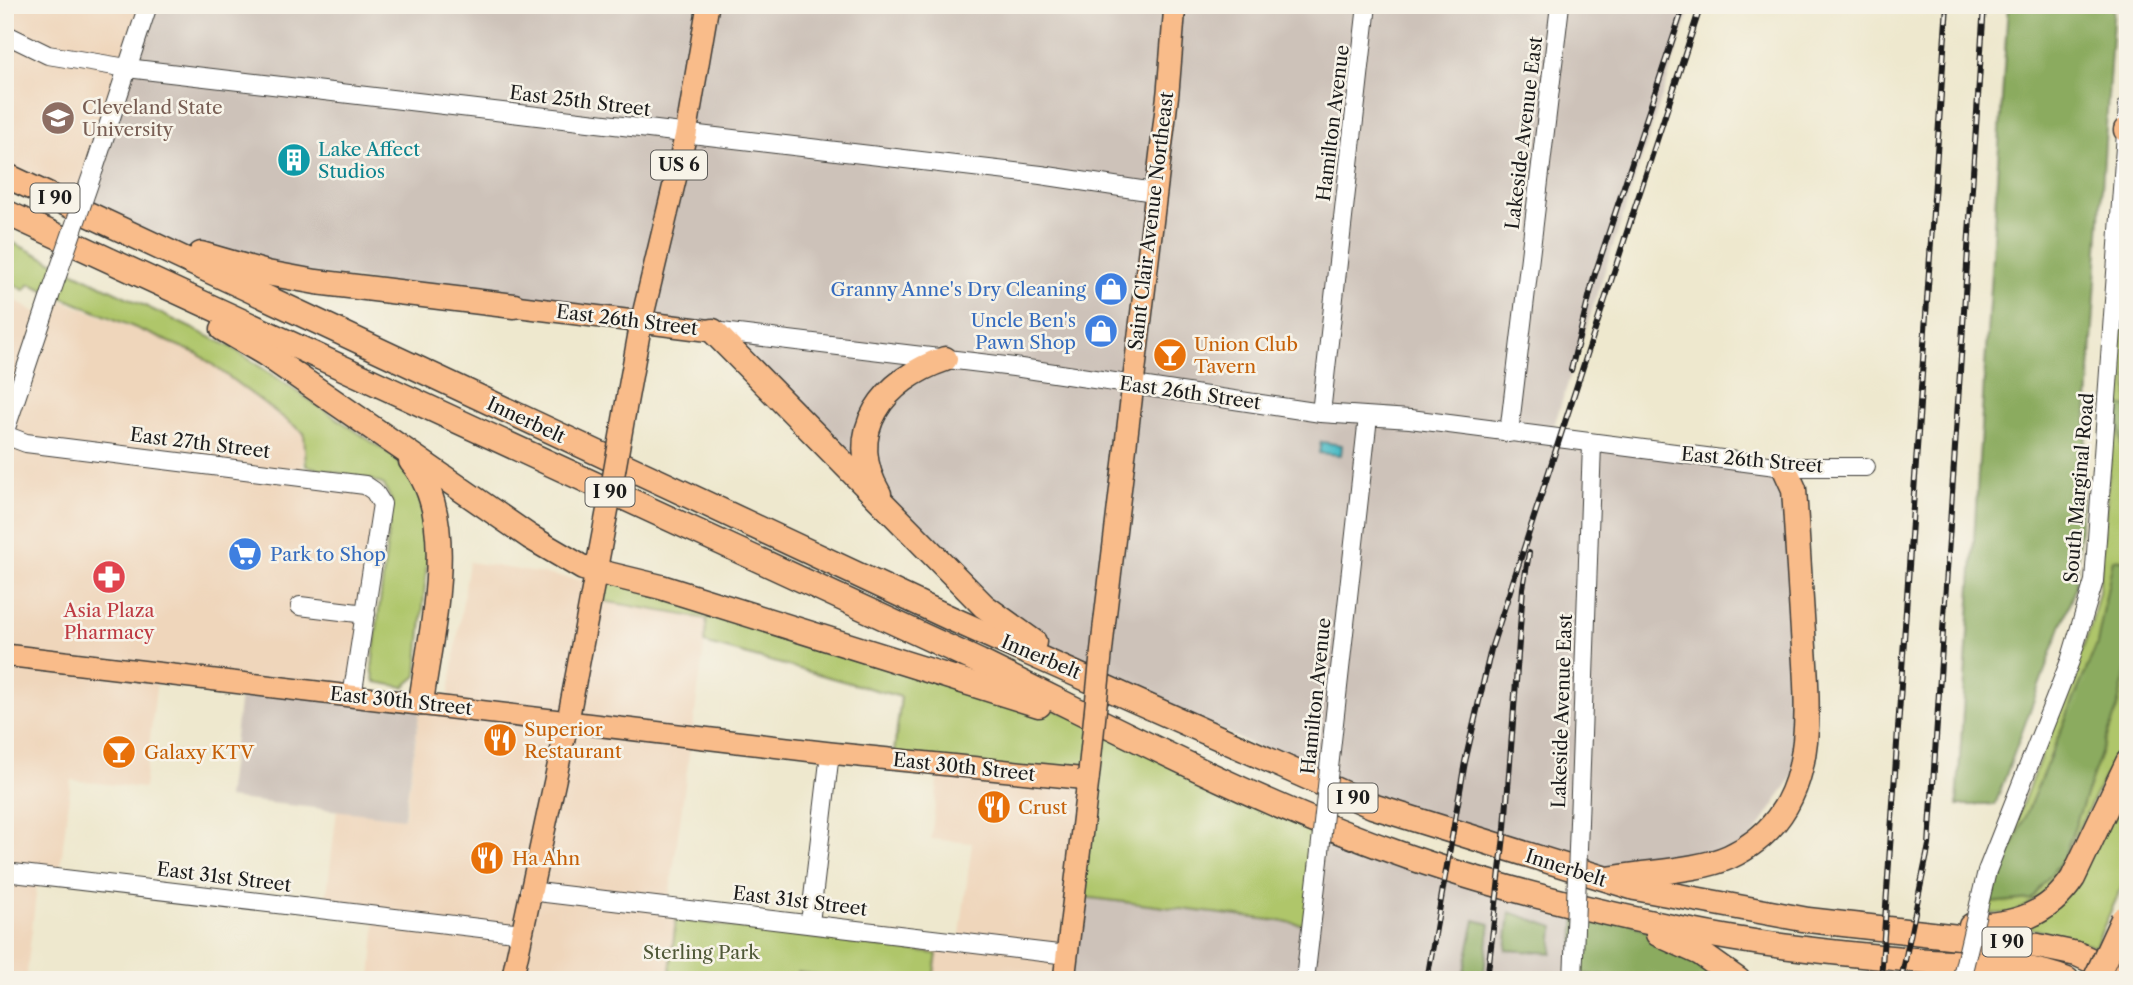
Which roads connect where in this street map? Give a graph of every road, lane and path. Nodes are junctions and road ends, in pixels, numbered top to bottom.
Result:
1 (148, 5) edge
2 (708, 5) edge
3 (1175, 5) edge
4 (1367, 5) edge
5 (1560, 5) edge
6 (5, 34) edge
7 (127, 68) junction
8 (2128, 105) edge
9 (2127, 130) edge
10 (686, 134) junction
11 (5, 175) edge
12 (1154, 191) junction
13 (5, 212) edge
14 (104, 221) junction
15 (86, 251) junction
16 (514, 306) joint
17 (641, 323) junction
18 (713, 331) junction
19 (945, 359) junction
20 (1131, 385) junction
21 (1321, 413) junction
22 (1368, 418) junction
23 (6, 425) edge
24 (1509, 433) junction
25 (1592, 444) junction
26 (399, 447) junction
27 (1784, 467) junction
28 (1866, 467) dead end
29 (888, 510) junction
30 (596, 574) junction
31 (300, 606) dead end
32 (366, 614) junction
33 (5, 654) edge
34 (1116, 690) junction
35 (352, 696) junction
36 (422, 703) junction
37 (568, 720) junction
38 (1132, 736) junction
39 (830, 753) junction
40 (2128, 762) edge
41 (1088, 775) junction
42 (5, 872) edge
43 (1601, 880) junction
44 (529, 891) junction
45 (2125, 914) edge
46 (1616, 915) junction
47 (810, 923) junction
48 (1881, 928) junction
49 (522, 933) junction
50 (1067, 956) junction
51 (2128, 968) edge
52 (2128, 978) edge
53 (512, 980) edge
54 (1064, 980) edge
55 (1305, 980) edge
56 (1573, 980) edge
57 (1738, 980) edge
58 (1961, 980) edge
59 (2067, 980) edge
60 (2095, 980) edge
61 (2122, 980) edge

1 - 7 street
2 - 10 main road, US 6
3 - 12 main road, Saint Clair Avenue Northeast
4 - 21 street, Hamilton Avenue
5 - 24 street, Lakeside Avenue East
6 - 7 street, East 25th Street
7 - 10 street, East 25th Street
7 - 23 street, bridge
8 - 9 street, South Marginal Road
9 - 58 street, South Marginal Road, bridge
10 - 12 street, East 25th Street
10 - 17 main road, US 6
11 - 14 highway, Innerbelt / I 90
12 - 20 main road, Saint Clair Avenue Northeast
13 - 15 highway, Innerbelt / I 90
14 - 16 highway
14 - 34 highway, Innerbelt / I 90
15 - 26 highway
15 - 38 highway, Innerbelt / I 90
16 - 17 main road, East 26th Street
17 - 18 main road, East 26th Street
17 - 30 main road, US 6, bridge
18 - 19 street, East 26th Street
18 - 29 highway
19 - 20 street, East 26th Street
19 - 29 highway
20 - 21 street, East 26th Street
20 - 41 main road, Saint Clair Avenue Northeast, bridge
21 - 22 street, East 26th Street
22 - 24 street, East 26th Street
22 - 55 street, Hamilton Avenue, bridge
23 - 32 street, East 27th Street
24 - 25 street, East 26th Street
25 - 27 street, East 26th Street
25 - 56 street, Lakeside Avenue East, bridge
26 - 30 highway
26 - 36 highway
27 - 28 street, East 26th Street
27 - 43 highway
29 - 34 highway
30 - 37 main road, US 6
30 - 38 highway
31 - 32 street
32 - 35 street
33 - 35 main road, East 30th Street
34 - 43 highway, Innerbelt / I 90
35 - 36 main road, East 30th Street
36 - 37 main road, East 30th Street
37 - 39 main road, East 30th Street
37 - 44 main road, US 6
38 - 46 highway, Innerbelt / I 90
39 - 41 main road, East 30th Street
39 - 47 street
40 - 48 highway
41 - 50 main road, Saint Clair Avenue Northeast
42 - 49 street, East 31st Street
43 - 48 highway, Innerbelt / I 90
44 - 47 street, East 31st Street
44 - 49 main road, US 6
45 - 60 highway, bridge
46 - 57 highway
46 - 59 highway, Innerbelt / I 90
47 - 50 street, East 31st Street
48 - 52 highway, Innerbelt / I 90
49 - 53 main road, US 6
50 - 54 main road, Saint Clair Avenue Northeast
51 - 61 highway, bridge

